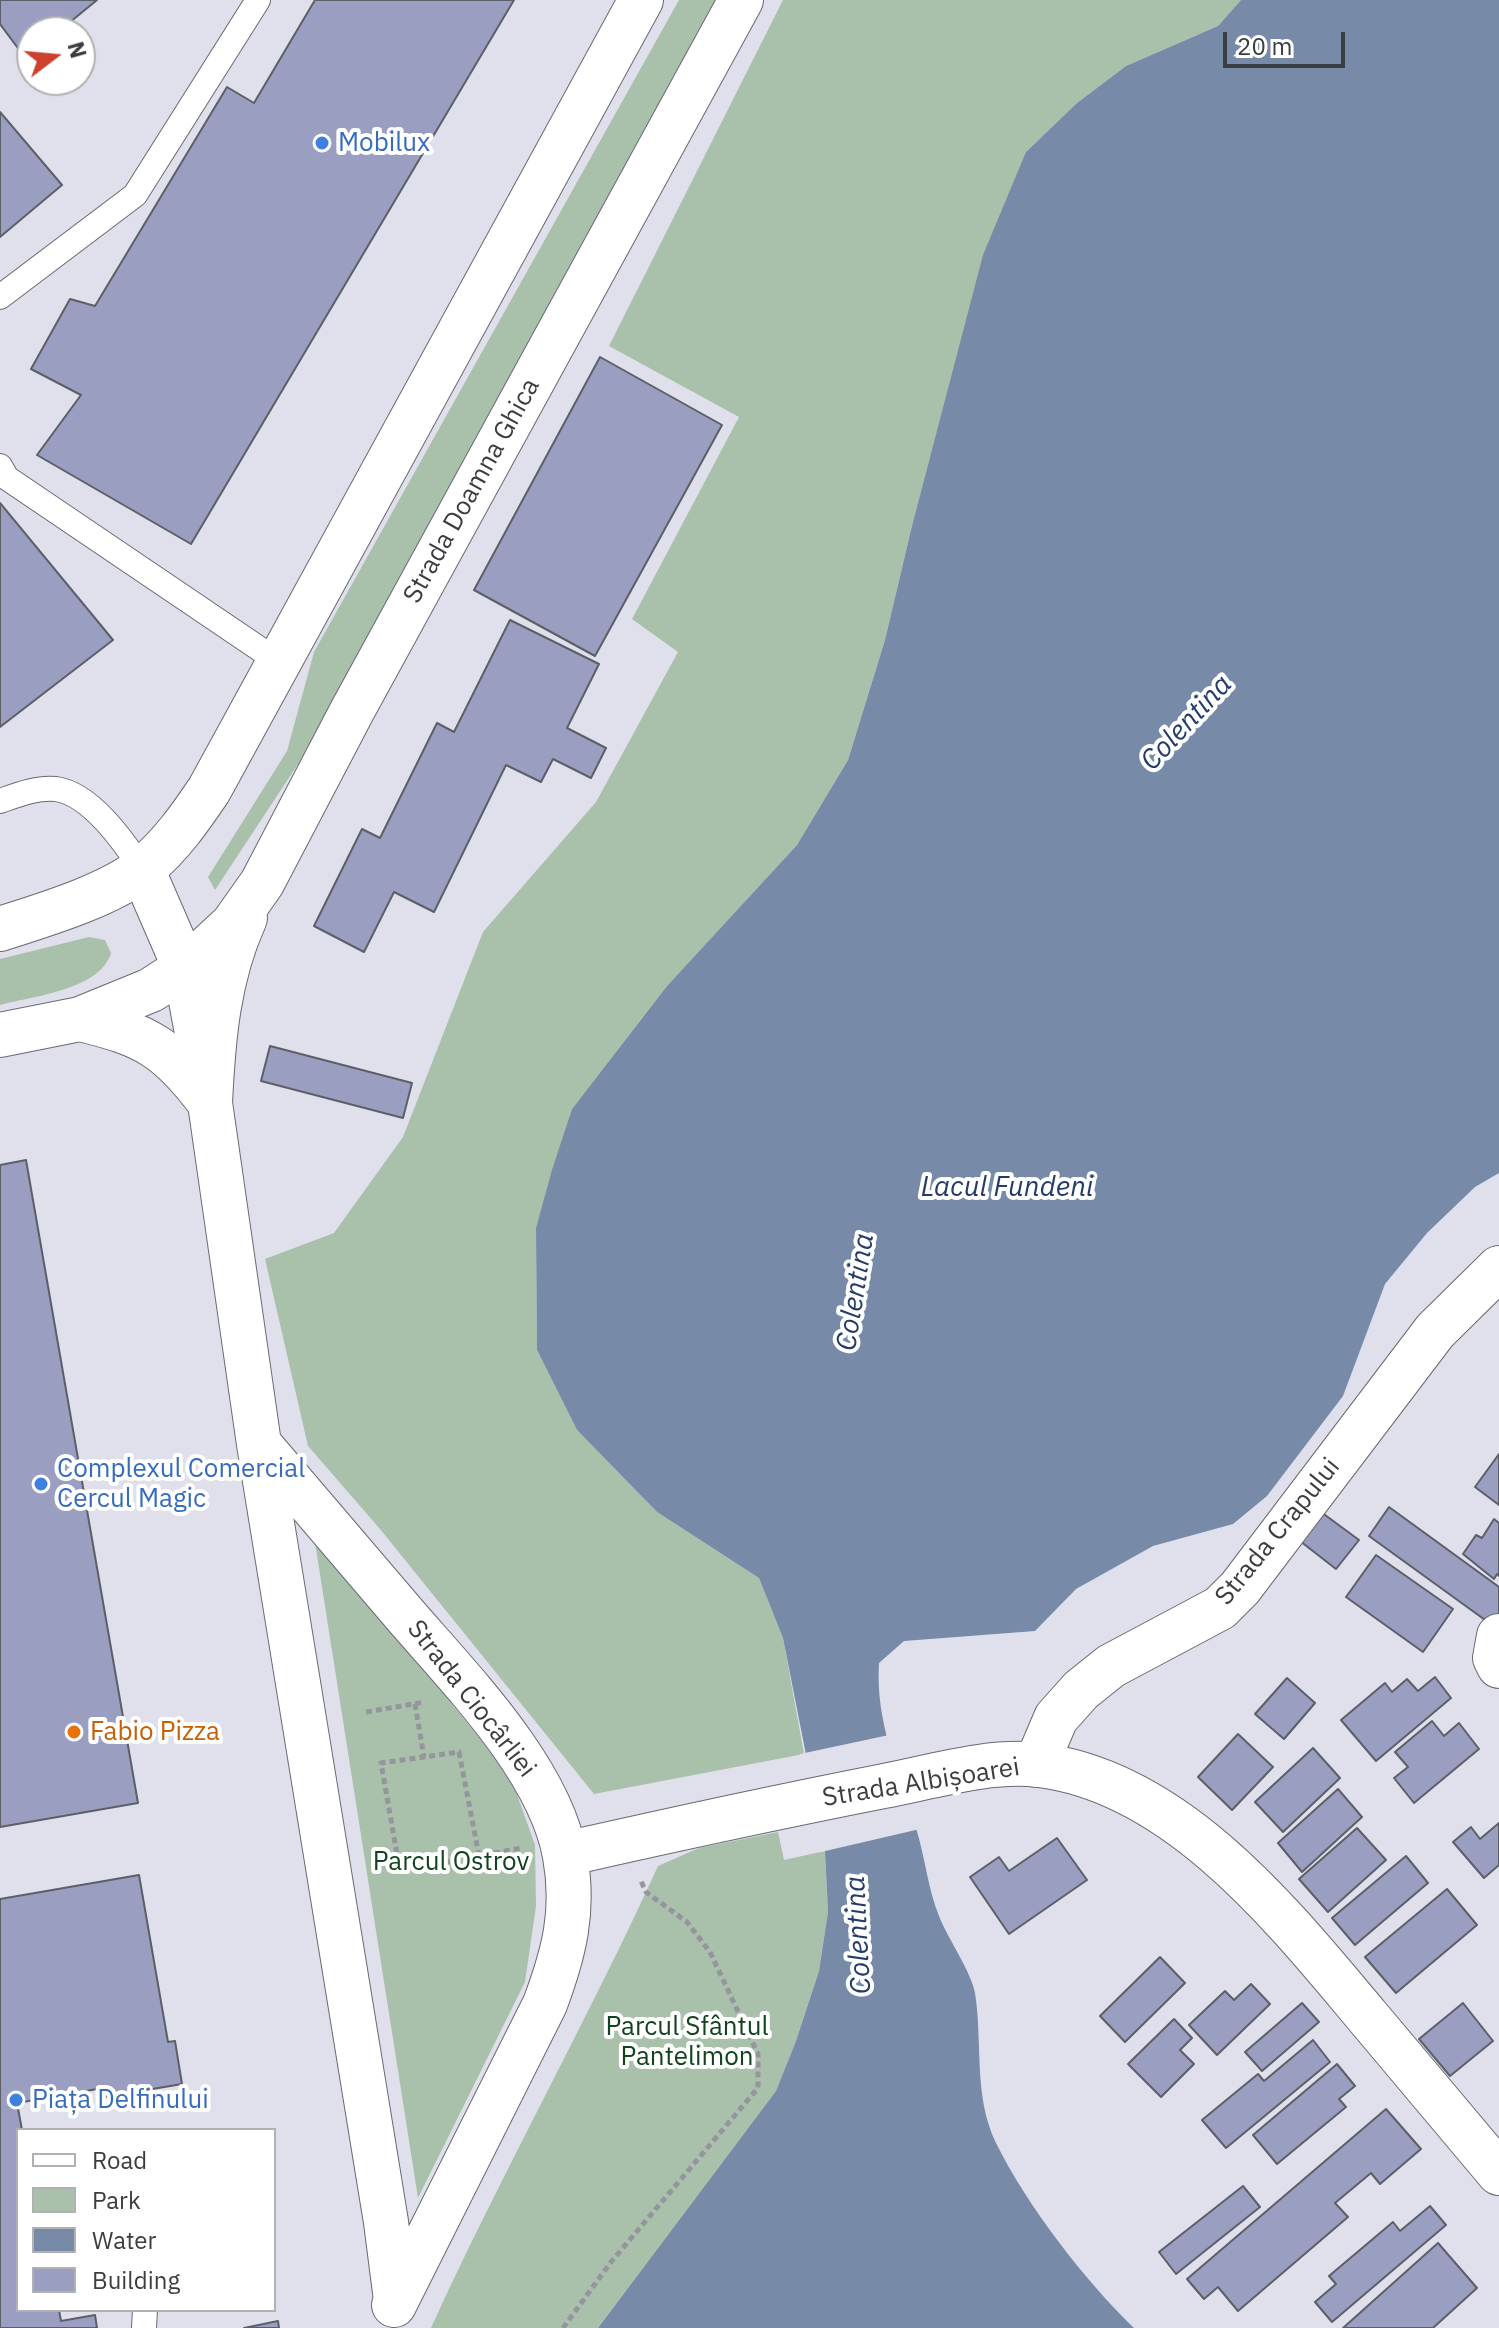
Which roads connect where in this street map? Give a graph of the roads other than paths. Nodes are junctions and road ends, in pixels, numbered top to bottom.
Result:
1 (258, 0) edge
2 (641, 0) edge
3 (741, 0) edge
4 (0, 297) edge
5 (0, 466) edge
6 (279, 662) junction
7 (0, 801) edge
8 (142, 869) junction
9 (262, 883) junction
10 (0, 929) edge
11 (185, 968) junction
12 (80, 1019) junction
13 (0, 1035) edge
14 (210, 1103) junction
15 (1499, 1268) edge
16 (259, 1444) junction
17 (1036, 1765) junction
18 (563, 1847) junction
19 (1499, 2173) edge
20 (392, 2314) edge

1 - 4 lane
2 - 6 street
3 - 9 street, Strada Doamna Ghica
5 - 6 lane
6 - 8 street
7 - 8 lane
8 - 10 street
8 - 11 street
9 - 11 street, Strada Doamna Ghica
9 - 14 street
11 - 12 street, Strada Doamna Ghica
11 - 14 street
12 - 13 street
12 - 14 street
14 - 16 street, Strada Ciocârliei
15 - 17 street, Strada Crapului
16 - 18 street, Strada Ciocârliei
16 - 20 street, Strada Ciocârliei
17 - 18 street, Strada Albișoarei
17 - 19 street, Strada Albișoarei
18 - 20 street, Strada Ciocârliei

